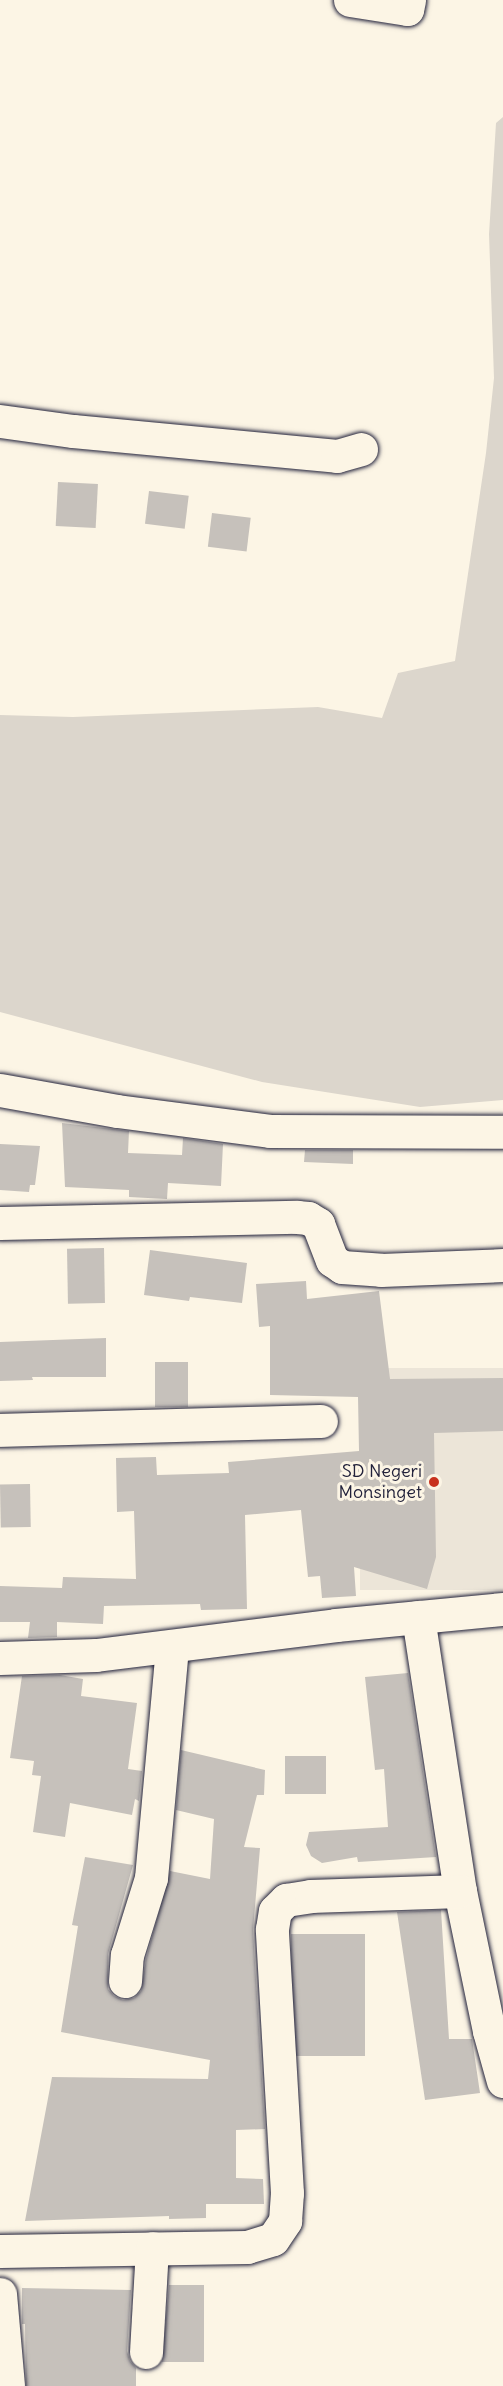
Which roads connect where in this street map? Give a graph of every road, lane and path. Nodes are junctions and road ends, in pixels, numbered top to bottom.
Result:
1 (350, 0) edge
2 (409, 0) edge
3 (0, 421) edge
4 (361, 449) dead end
5 (0, 1090) edge
6 (503, 1132) edge
7 (0, 1223) edge
8 (503, 1265) edge
9 (321, 1421) dead end
10 (0, 1430) edge
11 (503, 1610) edge
12 (418, 1617) junction
13 (172, 1647) junction
14 (0, 1658) edge
15 (460, 1891) junction
16 (125, 1981) dead end
17 (496, 2029) edge
18 (503, 2081) edge
19 (152, 2248) junction
20 (0, 2251) edge
21 (0, 2294) edge
22 (146, 2352) dead end
23 (8, 2386) edge

1 - 2 street
3 - 4 street
5 - 6 street
7 - 8 street
9 - 10 street
11 - 12 street
12 - 13 street
12 - 15 street
13 - 14 street
13 - 16 street
15 - 17 street
15 - 19 street
17 - 18 street
19 - 20 street
19 - 22 street
21 - 23 street

